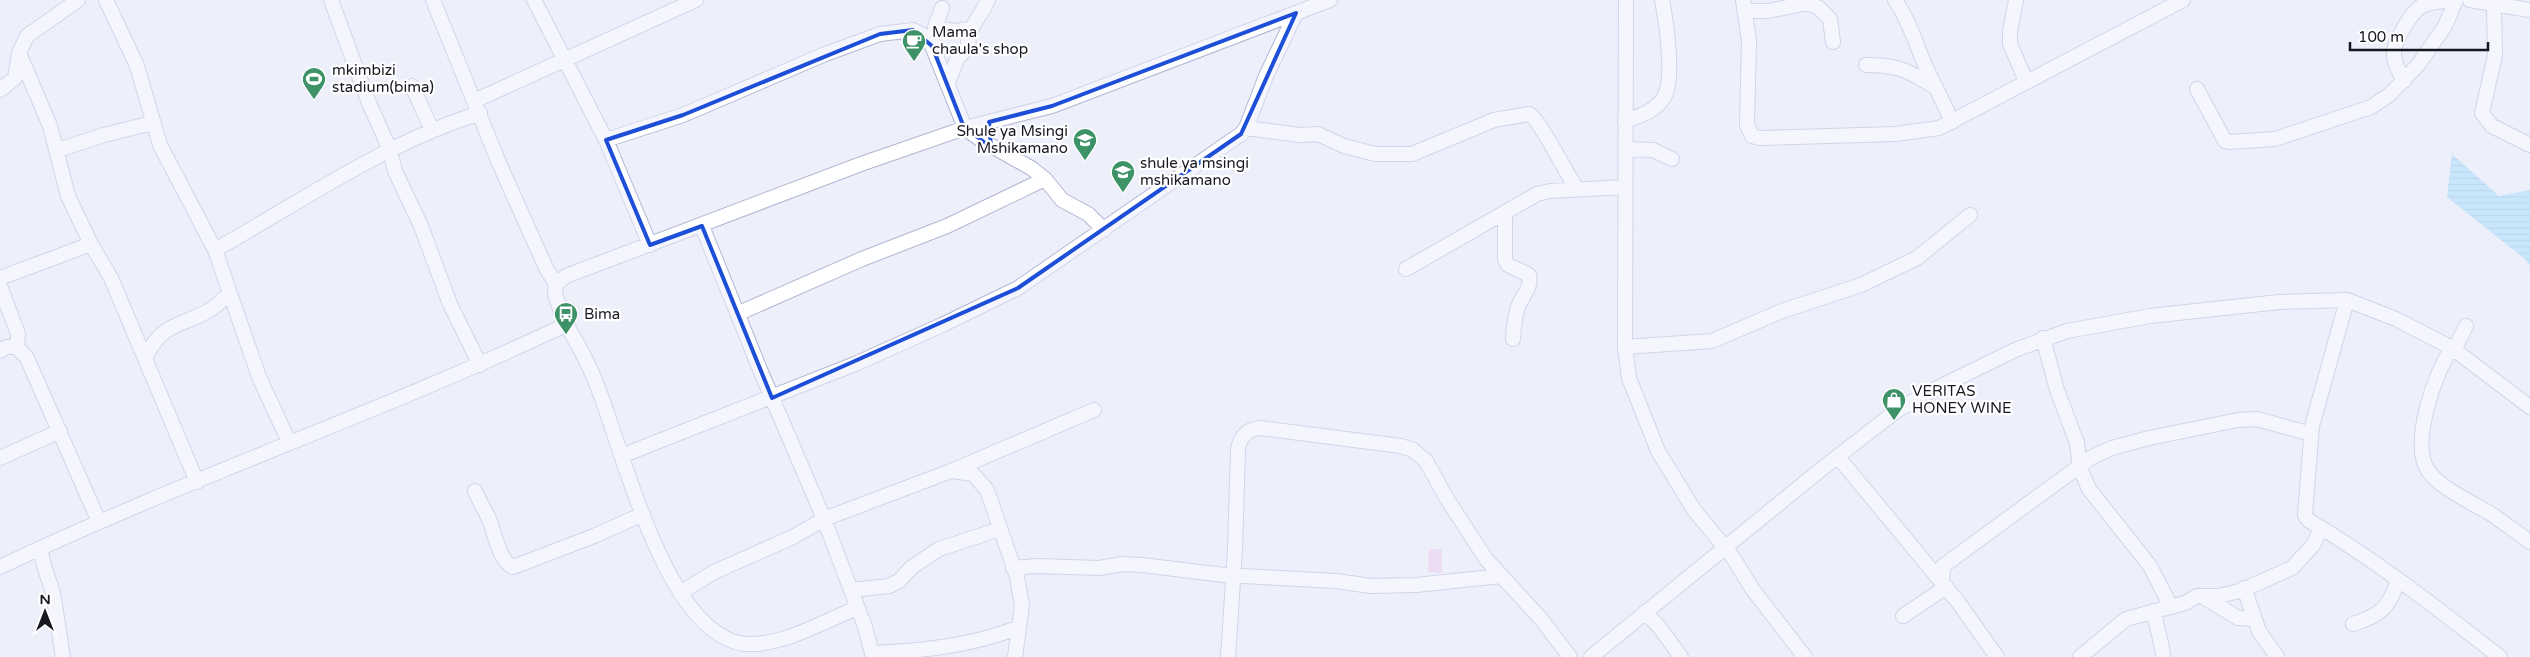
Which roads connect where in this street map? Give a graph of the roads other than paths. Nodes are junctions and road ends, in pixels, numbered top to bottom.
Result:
1 (78, 0) edge
2 (106, 0) edge
3 (332, 0) edge
4 (433, 0) edge
5 (534, 0) edge
6 (696, 0) edge
7 (975, 0) edge
8 (988, 0) edge
9 (1330, 0) edge
10 (1626, 0) edge
11 (1662, 0) edge
12 (1895, 0) edge
13 (2016, 0) edge
14 (2183, 0) edge
15 (2456, 0) edge
16 (2470, 0) edge
17 (2164, 4) edge
18 (2494, 5) junction
19 (1745, 6) edge
20 (942, 8) dead end
21 (2530, 10) edge
22 (1296, 13) junction
23 (979, 15) junction
24 (935, 28) junction
25 (970, 29) junction
26 (1833, 42) dead end
27 (933, 48) junction
28 (19, 53) junction
29 (565, 59) junction
30 (1866, 65) dead end
31 (2404, 80) junction
32 (2026, 81) junction
33 (948, 84) junction
34 (412, 86) dead end
35 (1938, 89) junction
36 (0, 90) edge
37 (2197, 90) dead end
38 (477, 107) junction
39 (1625, 121) junction
40 (989, 122) junction
41 (1952, 122) junction
42 (152, 123) junction
43 (965, 128) junction
44 (1246, 128) junction
45 (432, 130) junction
46 (606, 140) junction
47 (2530, 145) edge
48 (994, 148) junction
49 (1626, 149) junction
50 (58, 150) junction
51 (390, 150) junction
52 (1672, 159) dead end
53 (1045, 179) junction
54 (1625, 187) junction
55 (1577, 189) junction
56 (1505, 212) junction
57 (1970, 216) dead end
58 (702, 226) junction
59 (1104, 230) junction
60 (91, 244) junction
61 (650, 245) junction
62 (215, 250) junction
63 (1406, 269) dead end
64 (0, 278) edge
65 (556, 284) junction
66 (0, 286) edge
67 (230, 294) junction
68 (2347, 300) junction
69 (739, 313) junction
70 (564, 320) junction
71 (2466, 326) dead end
72 (2043, 338) junction
73 (1514, 339) dead end
74 (17, 347) junction
75 (1625, 347) junction
76 (2453, 349) junction
77 (0, 351) edge
78 (145, 358) junction
79 (480, 365) junction
80 (772, 398) junction
81 (2530, 407) edge
82 (1094, 410) dead end
83 (60, 431) junction
84 (2311, 434) junction
85 (289, 442) junction
86 (621, 456) junction
87 (1838, 457) junction
88 (0, 458) edge
89 (2080, 468) junction
90 (951, 470) junction
91 (197, 482) junction
92 (474, 492) dead end
93 (643, 514) junction
94 (824, 519) junction
95 (99, 522) junction
96 (2320, 527) junction
97 (1000, 529) junction
98 (2530, 542) edge
99 (40, 548) junction
100 (1724, 548) junction
101 (1943, 566) junction
102 (0, 567) edge
103 (1927, 567) junction
104 (1013, 568) junction
105 (1234, 575) junction
106 (1501, 576) junction
107 (2398, 580) junction
108 (1944, 585) junction
109 (2244, 588) junction
110 (851, 590) junction
111 (680, 593) junction
112 (2202, 596) junction
113 (2171, 607) junction
114 (858, 608) junction
115 (2154, 611) junction
116 (1645, 612) junction
117 (1903, 616) dead end
118 (2254, 618) junction
119 (2353, 624) dead end
120 (1017, 628) junction
121 (872, 655) edge
122 (63, 657) edge
123 (1014, 657) edge
124 (1228, 657) edge
125 (1570, 657) edge
126 (1591, 657) edge
127 (1681, 657) edge
128 (1805, 657) edge
129 (1997, 657) edge
130 (2080, 657) edge
131 (2163, 657) edge
132 (2277, 657) edge
133 (2500, 657) edge

1 - 28 street
2 - 42 street
3 - 51 street
4 - 38 street
5 - 29 street
6 - 29 street
7 - 23 street
8 - 23 street
9 - 22 street
10 - 39 street
11 - 39 street
12 - 35 street
13 - 32 street
14 - 17 street
15 - 31 street
15 - 31 street
16 - 18 street
17 - 32 street
18 - 21 street
18 - 47 street
19 - 26 street
19 - 41 street
20 - 24 street
22 - 40 street
22 - 44 street
23 - 25 street
24 - 25 street
24 - 27 street
25 - 33 street
27 - 33 street
27 - 46 street
28 - 36 street
28 - 50 street
29 - 38 street
29 - 46 street
30 - 35 street
31 - 37 street
32 - 41 street
33 - 43 street
34 - 45 street
35 - 41 street
38 - 45 street
38 - 65 street
39 - 49 street
40 - 43 street
40 - 48 street
42 - 50 street
42 - 62 street
43 - 48 street
43 - 58 street
44 - 55 street
44 - 59 street
45 - 51 street
46 - 61 street
48 - 53 street
49 - 52 street
49 - 54 street
50 - 60 street
51 - 62 street
51 - 79 street
53 - 59 street
53 - 69 street
54 - 55 street
54 - 75 street
55 - 56 street
56 - 63 street
56 - 73 street
57 - 75 street
58 - 61 street
58 - 69 street
59 - 80 street
60 - 64 street
60 - 78 street
61 - 65 street
62 - 67 street
65 - 70 street
66 - 74 street
67 - 78 street
67 - 85 street
68 - 72 street
68 - 76 street
68 - 84 street
69 - 80 street
70 - 79 street
70 - 86 street
71 - 76 street
72 - 87 street
72 - 89 street
74 - 77 street
74 - 83 street
75 - 100 street
76 - 81 street
76 - 98 street
78 - 91 street
79 - 85 street
80 - 86 street
80 - 94 street
82 - 90 street
83 - 88 street
83 - 95 street
84 - 89 street
84 - 96 street
85 - 91 street
86 - 93 street
87 - 100 street
87 - 103 street
89 - 101 street
89 - 113 street
90 - 94 street
90 - 97 street
91 - 95 street
92 - 93 street
93 - 111 street
94 - 110 street
94 - 111 street
95 - 99 street
96 - 107 street
96 - 109 street
97 - 104 street
97 - 110 street
99 - 102 street
99 - 122 street
100 - 116 street
100 - 128 street
101 - 103 street
101 - 108 street
103 - 108 street
104 - 105 street
104 - 120 street
105 - 106 street
105 - 106 street
105 - 124 street
106 - 125 street
107 - 119 street
107 - 133 street
108 - 117 street
108 - 129 street
109 - 112 street
109 - 118 street
110 - 114 street
111 - 114 street
112 - 113 street
112 - 118 street
113 - 115 street
114 - 121 street
115 - 130 street
115 - 131 street
116 - 126 street
116 - 127 street
118 - 132 street
120 - 121 street
120 - 123 street

